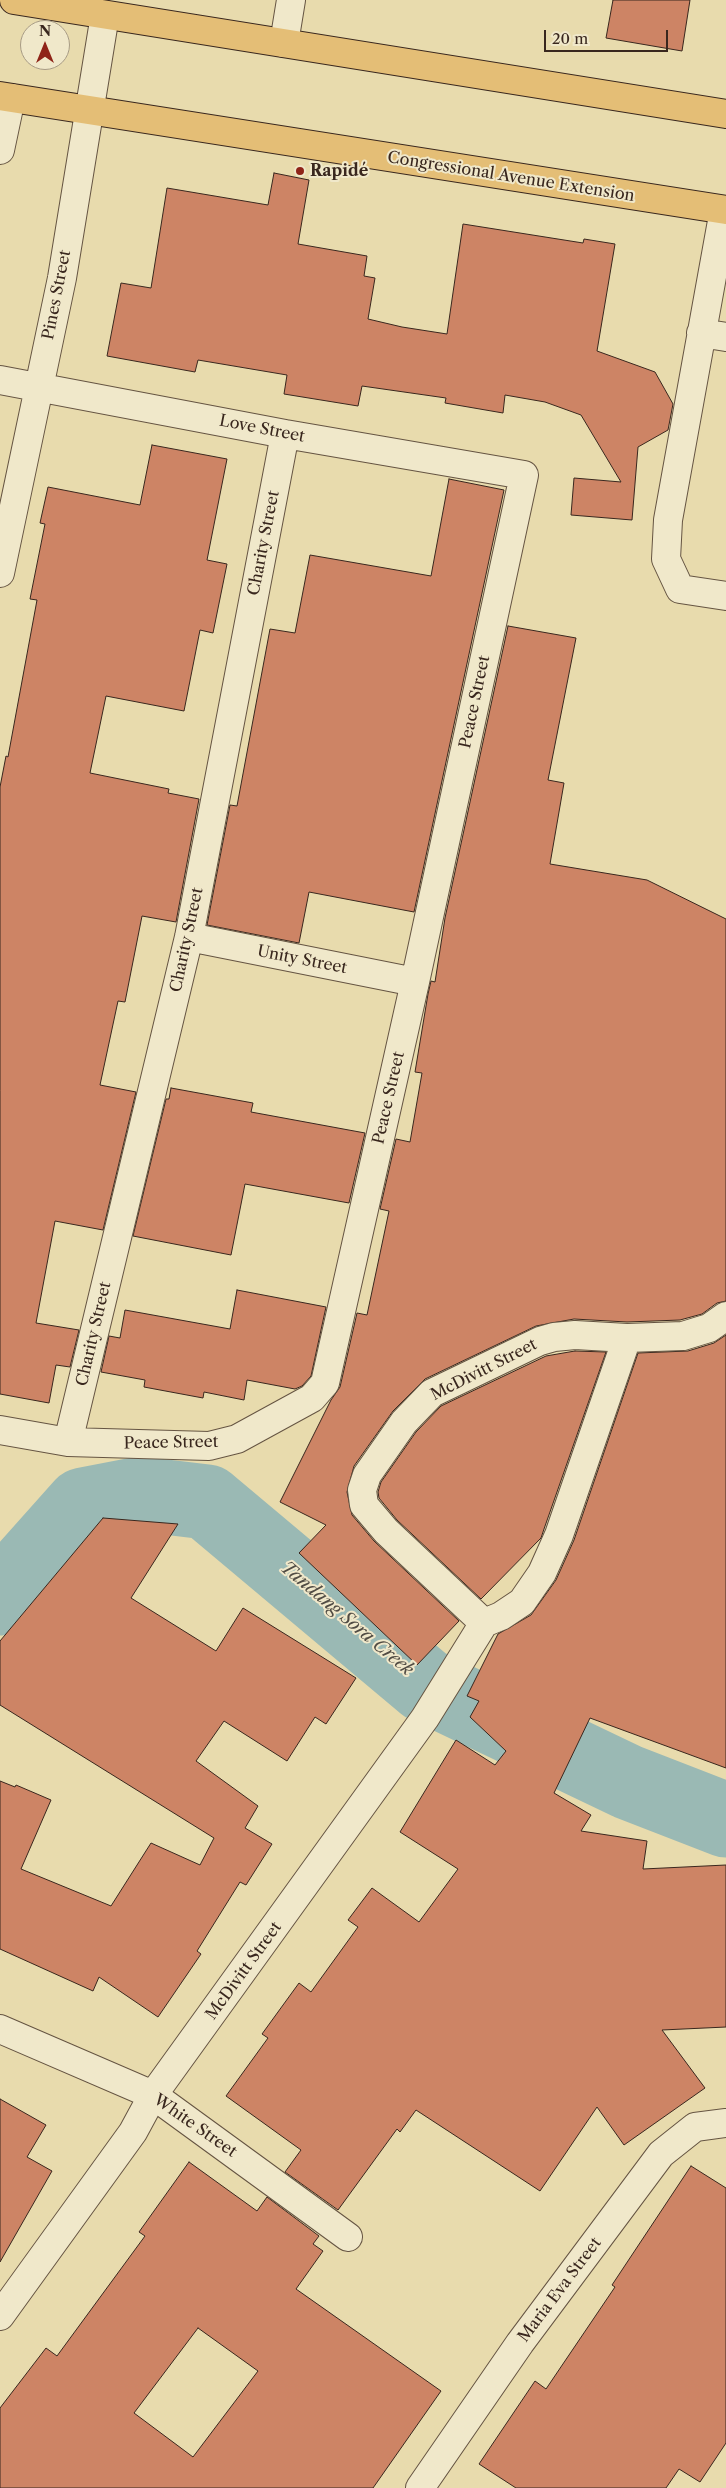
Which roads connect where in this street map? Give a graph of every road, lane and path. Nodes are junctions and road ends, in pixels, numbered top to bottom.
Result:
1 (14, 0) edge
2 (291, 0) edge
3 (105, 15) junction
4 (284, 43) junction
5 (5, 97) edge
6 (89, 111) junction
7 (726, 114) edge
8 (0, 150) edge
9 (725, 210) edge
10 (714, 335) edge
11 (0, 380) edge
12 (39, 386) junction
13 (285, 434) junction
14 (524, 475) joint
15 (0, 573) edge
16 (726, 596) edge
17 (189, 937) junction
18 (415, 982) junction
19 (726, 1316) edge
20 (627, 1338) junction
21 (0, 1430) edge
22 (68, 1442) junction
23 (484, 1623) junction
24 (0, 2029) edge
25 (153, 2095) junction
26 (726, 2123) edge
27 (348, 2237) dead end
28 (0, 2316) edge
29 (420, 2488) edge

1 - 3 main road
2 - 4 street
3 - 4 main road
3 - 6 street, Pines Street
4 - 7 main road
5 - 6 main road, Congressional Avenue Extension
5 - 8 street
6 - 9 main road, Congressional Avenue Extension
6 - 12 street, Pines Street
9 - 10 street
10 - 16 street
11 - 12 street, Love Street
12 - 13 street, Love Street
12 - 15 street, Pines Street
13 - 14 street, Love Street
13 - 17 street, Charity Street
14 - 18 street, Peace Street
17 - 18 street, Unity Street
17 - 22 street, Charity Street
18 - 22 street, Peace Street
19 - 20 street, McDivitt Street
20 - 23 street
20 - 23 street, McDivitt Street
21 - 22 street, Peace Street
23 - 25 street, McDivitt Street
24 - 25 street, White Street
25 - 27 street, White Street
25 - 28 street, McDivitt Street
26 - 29 street, Maria Eva Street

